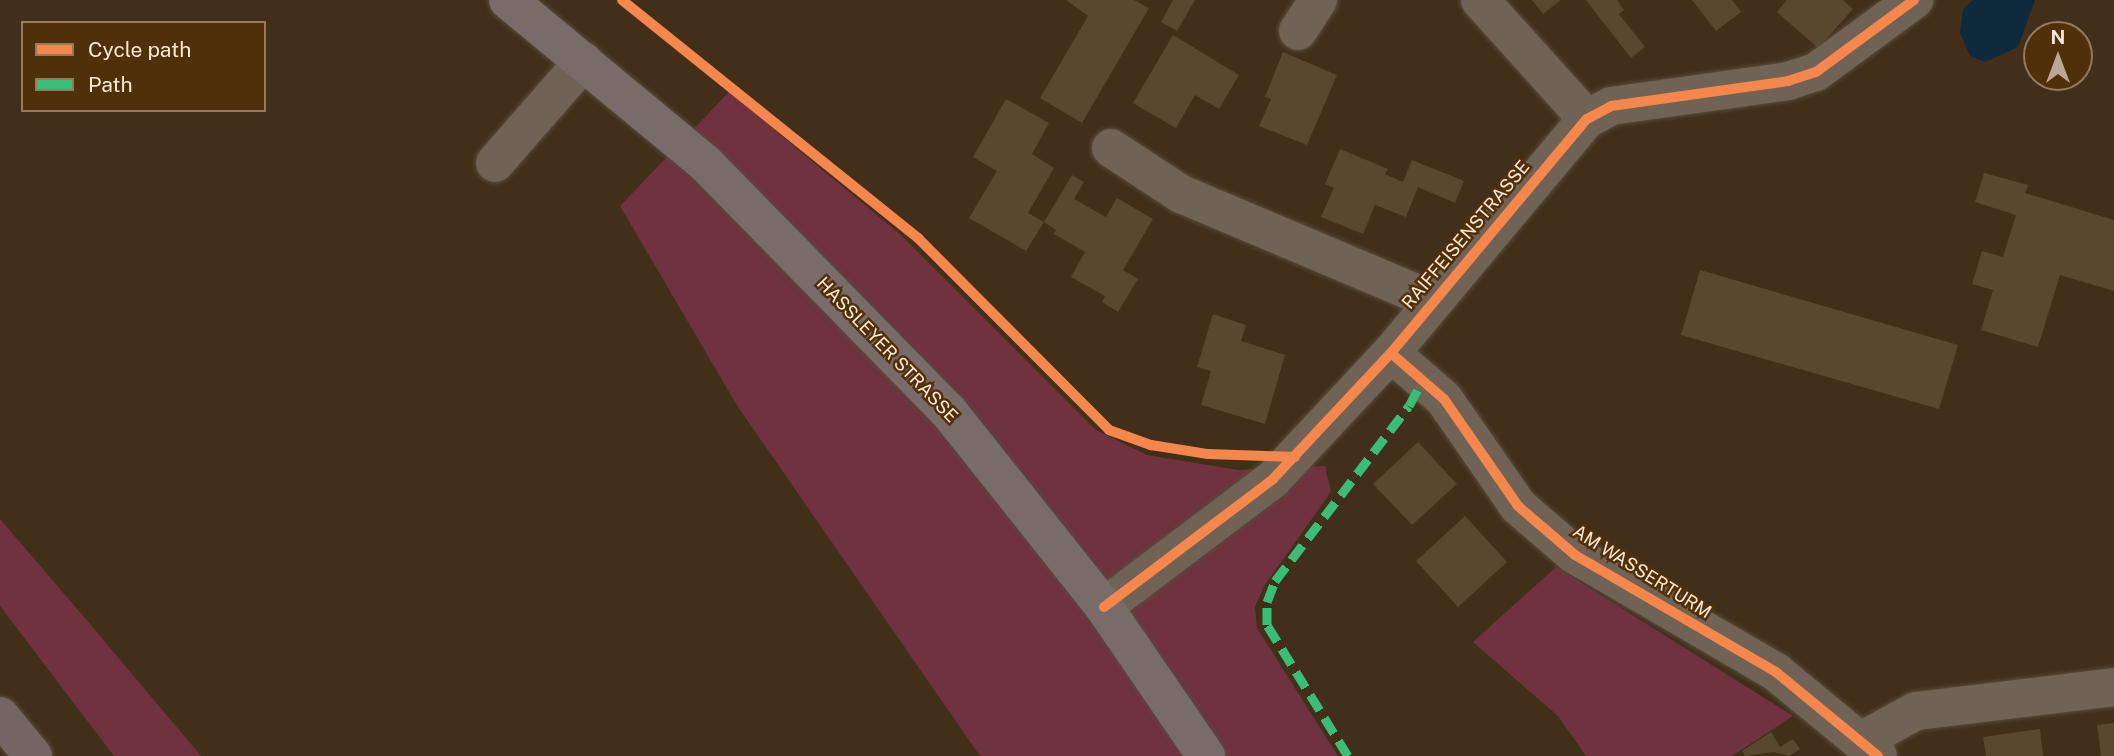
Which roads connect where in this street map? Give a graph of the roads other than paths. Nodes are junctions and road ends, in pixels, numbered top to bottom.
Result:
1 (508, 0) edge
2 (1318, 0) edge
3 (1480, 0) edge
4 (1914, 0) edge
5 (1298, 31) dead end
6 (583, 61) junction
7 (1587, 119) junction
8 (1111, 148) dead end
9 (495, 163) dead end
10 (1432, 300) junction
11 (1391, 353) junction
12 (1104, 607) junction
13 (2114, 687) edge
14 (0, 716) edge
15 (1870, 748) edge
16 (33, 756) edge
17 (1206, 756) edge

1 - 6 main road, HASSLEYER STRASSE
2 - 5 street
3 - 7 street
4 - 7 street, RAIFFEISENSTRASSE
6 - 9 street
6 - 12 main road, HASSLEYER STRASSE
7 - 10 street, RAIFFEISENSTRASSE
8 - 10 street, RAIFFEISENSTRASSE
10 - 11 street, RAIFFEISENSTRASSE
11 - 12 street, RAIFFEISENSTRASSE
11 - 15 street, AM WASSERTURM
12 - 17 main road, HASSLEYER STRASSE
13 - 15 street, AM WASSERTURM
14 - 16 highway

